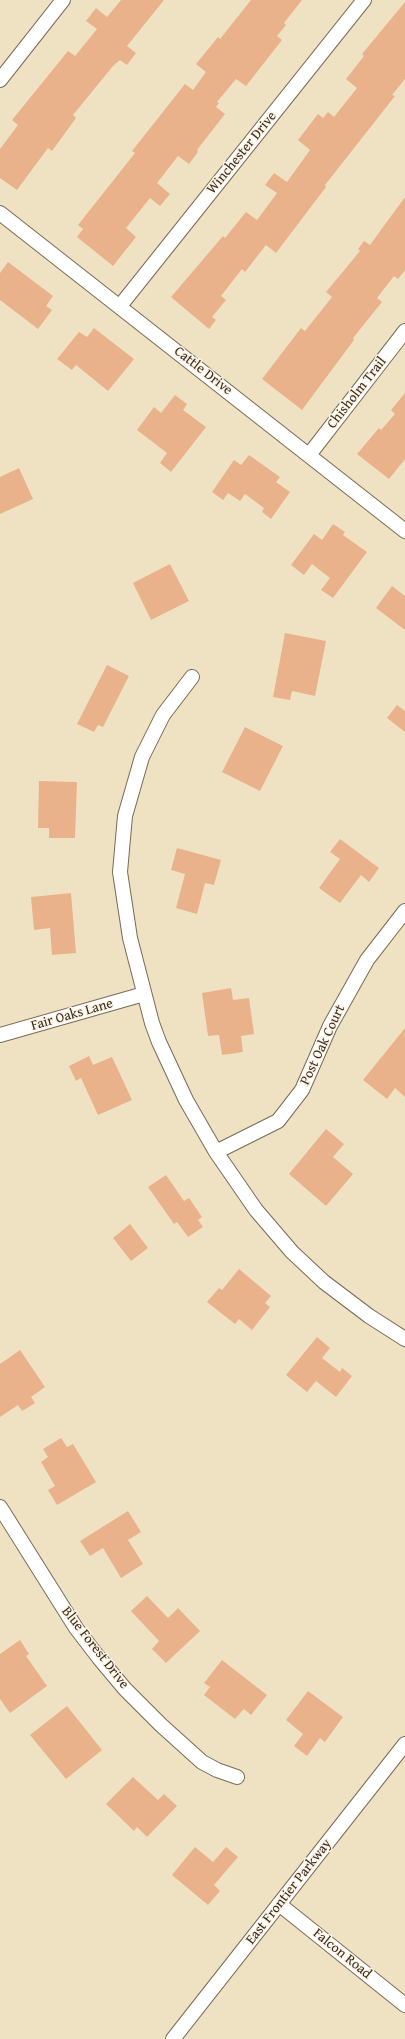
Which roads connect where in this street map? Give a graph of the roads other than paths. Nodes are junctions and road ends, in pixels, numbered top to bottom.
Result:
1 (63, 0) edge
2 (364, 0) edge
3 (0, 80) edge
4 (0, 213) edge
5 (120, 306) junction
6 (405, 331) edge
7 (309, 454) junction
8 (405, 531) edge
9 (192, 677) dead end
10 (405, 911) edge
11 (144, 994) junction
12 (1, 1035) edge
13 (216, 1152) junction
14 (405, 1339) edge
15 (0, 1507) edge
16 (405, 1744) edge
17 (237, 1777) dead end
18 (279, 1904) junction
19 (405, 2005) edge
20 (173, 2039) edge

1 - 3 street
2 - 5 street, Winchester Drive
4 - 5 street, Cattle Drive
5 - 7 street, Cattle Drive
6 - 7 street, Chisholm Trail
7 - 8 street, Cattle Drive
9 - 11 street
10 - 13 street, Post Oak Court
11 - 12 street, Fair Oaks Lane
11 - 13 street
13 - 14 street
15 - 17 street, Blue Forest Drive
16 - 18 street, East Frontier Parkway
18 - 19 street, Falcon Road
18 - 20 street, East Frontier Parkway

